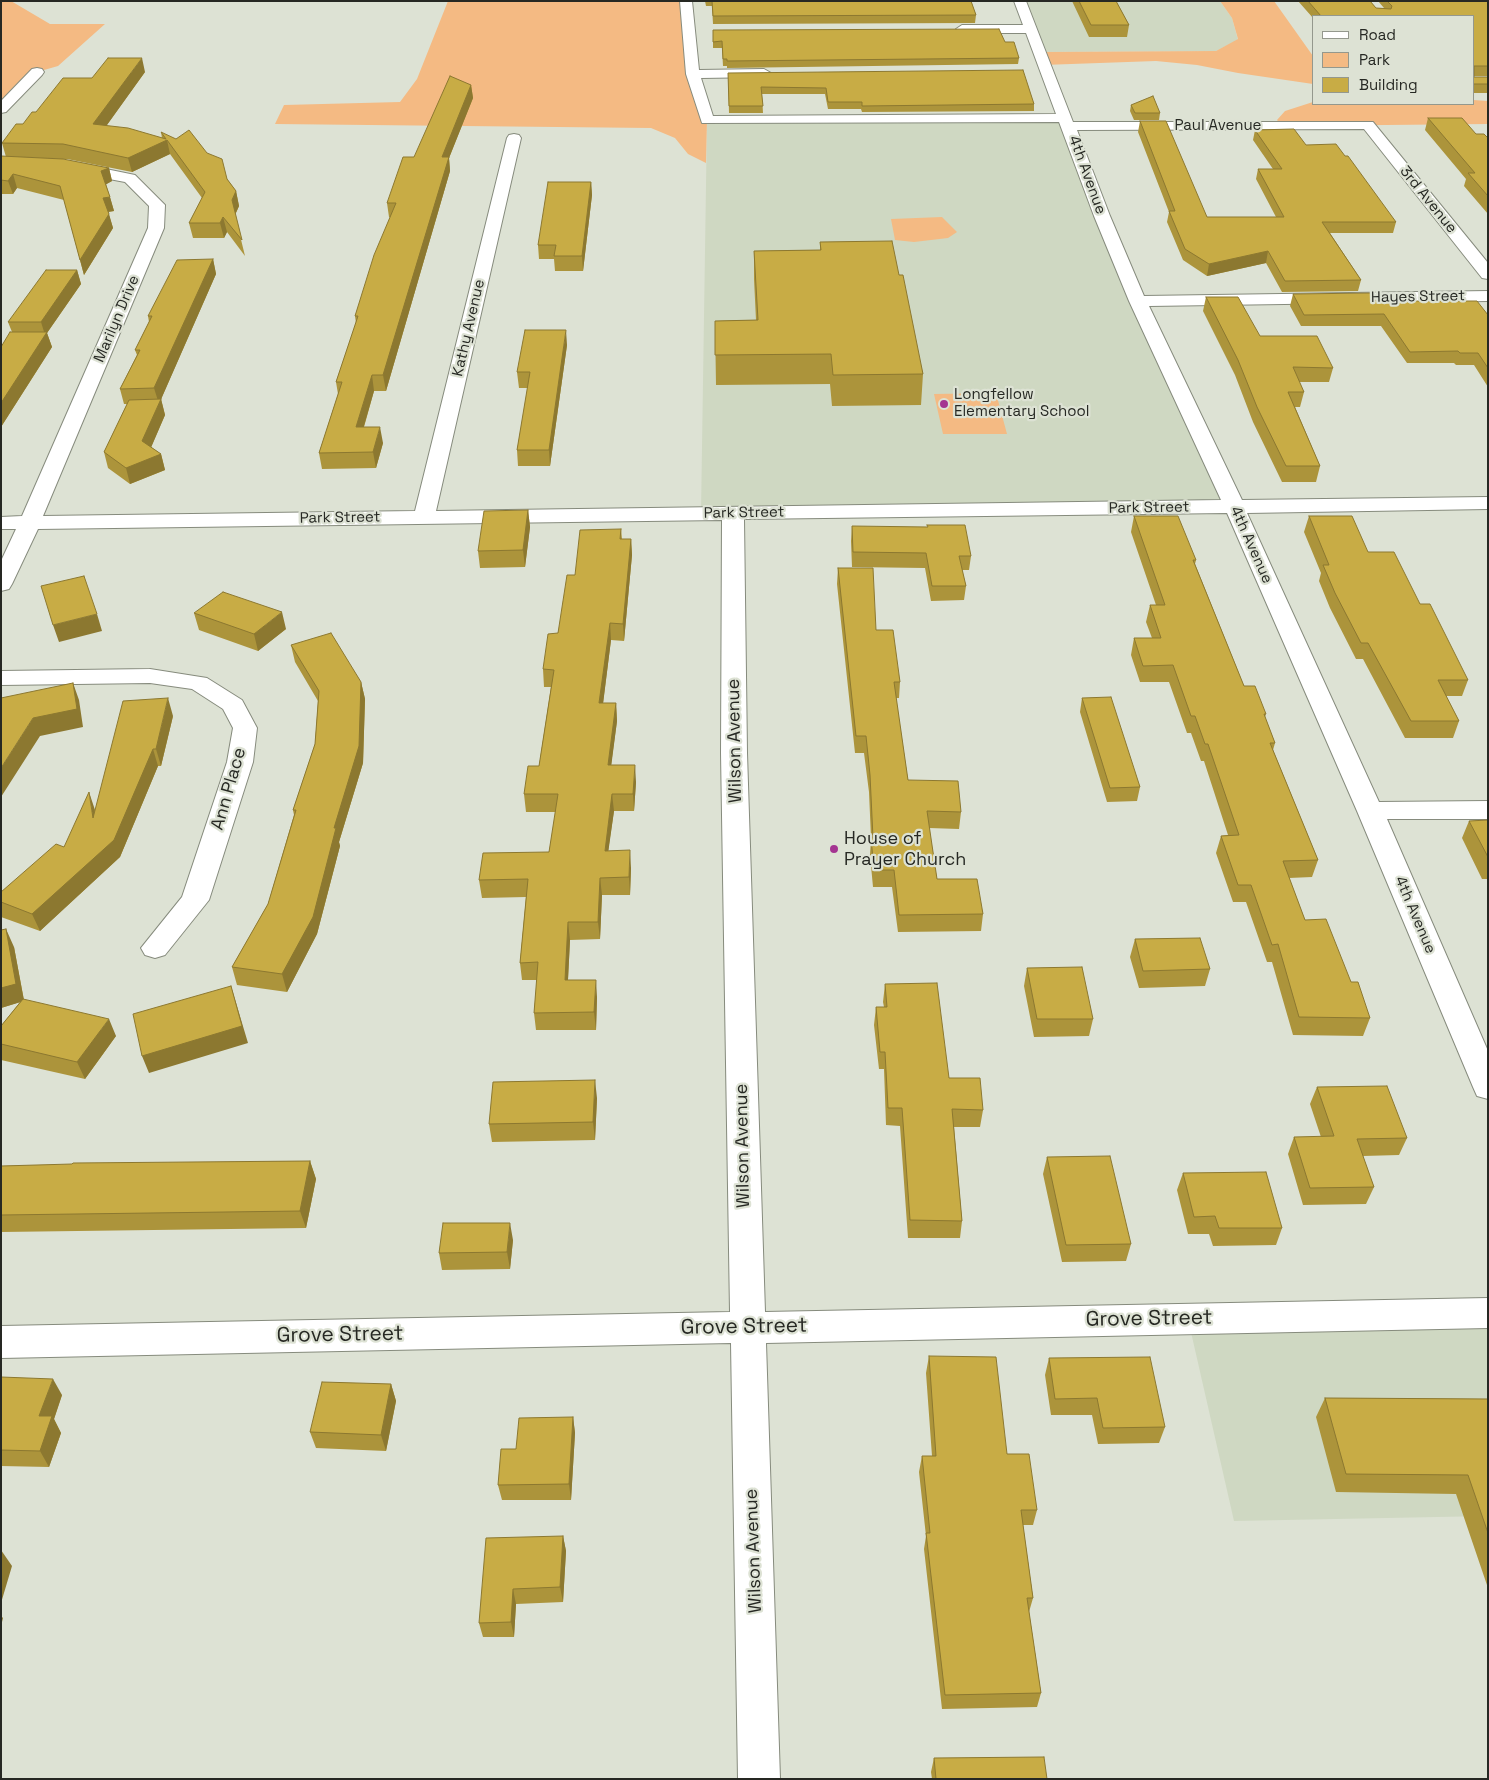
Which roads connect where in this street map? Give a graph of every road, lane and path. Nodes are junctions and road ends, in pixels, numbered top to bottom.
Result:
1 (686, 1) edge
2 (1020, 1) edge
3 (952, 29) edge
4 (1030, 29) junction
5 (37, 72) dead end
6 (781, 73) edge
7 (693, 74) junction
8 (1, 109) edge
9 (1067, 122) junction
10 (1368, 125) joint
11 (514, 138) dead end
12 (1, 164) edge
13 (1488, 274) edge
14 (1488, 296) edge
15 (1138, 301) junction
16 (1488, 503) edge
17 (1234, 506) junction
18 (733, 513) junction
19 (424, 517) junction
20 (30, 522) junction
21 (1, 523) edge
22 (1, 584) edge
23 (1, 678) edge
24 (1488, 810) edge
25 (1370, 811) junction
26 (155, 948) dead end
27 (1488, 1087) edge
28 (1488, 1313) edge
29 (748, 1327) junction
30 (1, 1342) edge
31 (760, 1779) edge

1 - 7 street
2 - 4 street, 4th Avenue
3 - 4 street
4 - 9 street, 4th Avenue
5 - 8 street
6 - 7 street
7 - 9 street, Paul Avenue
9 - 10 street, Paul Avenue
9 - 15 street, 4th Avenue
10 - 13 street, 3rd Avenue
11 - 19 street, Kathy Avenue
12 - 20 street, Marilyn Drive
14 - 15 street, Hayes Street
15 - 17 street, 4th Avenue
16 - 17 street, Park Street
17 - 18 street, Park Street
17 - 25 street, 4th Avenue
18 - 19 street, Park Street
18 - 29 street, Wilson Avenue
19 - 20 street, Park Street
20 - 21 street, Park Street
20 - 22 street, Marilyn Drive
23 - 26 street, Ann Place
24 - 25 street
25 - 27 street, 4th Avenue
28 - 29 street, Grove Street
29 - 30 street, Grove Street
29 - 31 street, Wilson Avenue

